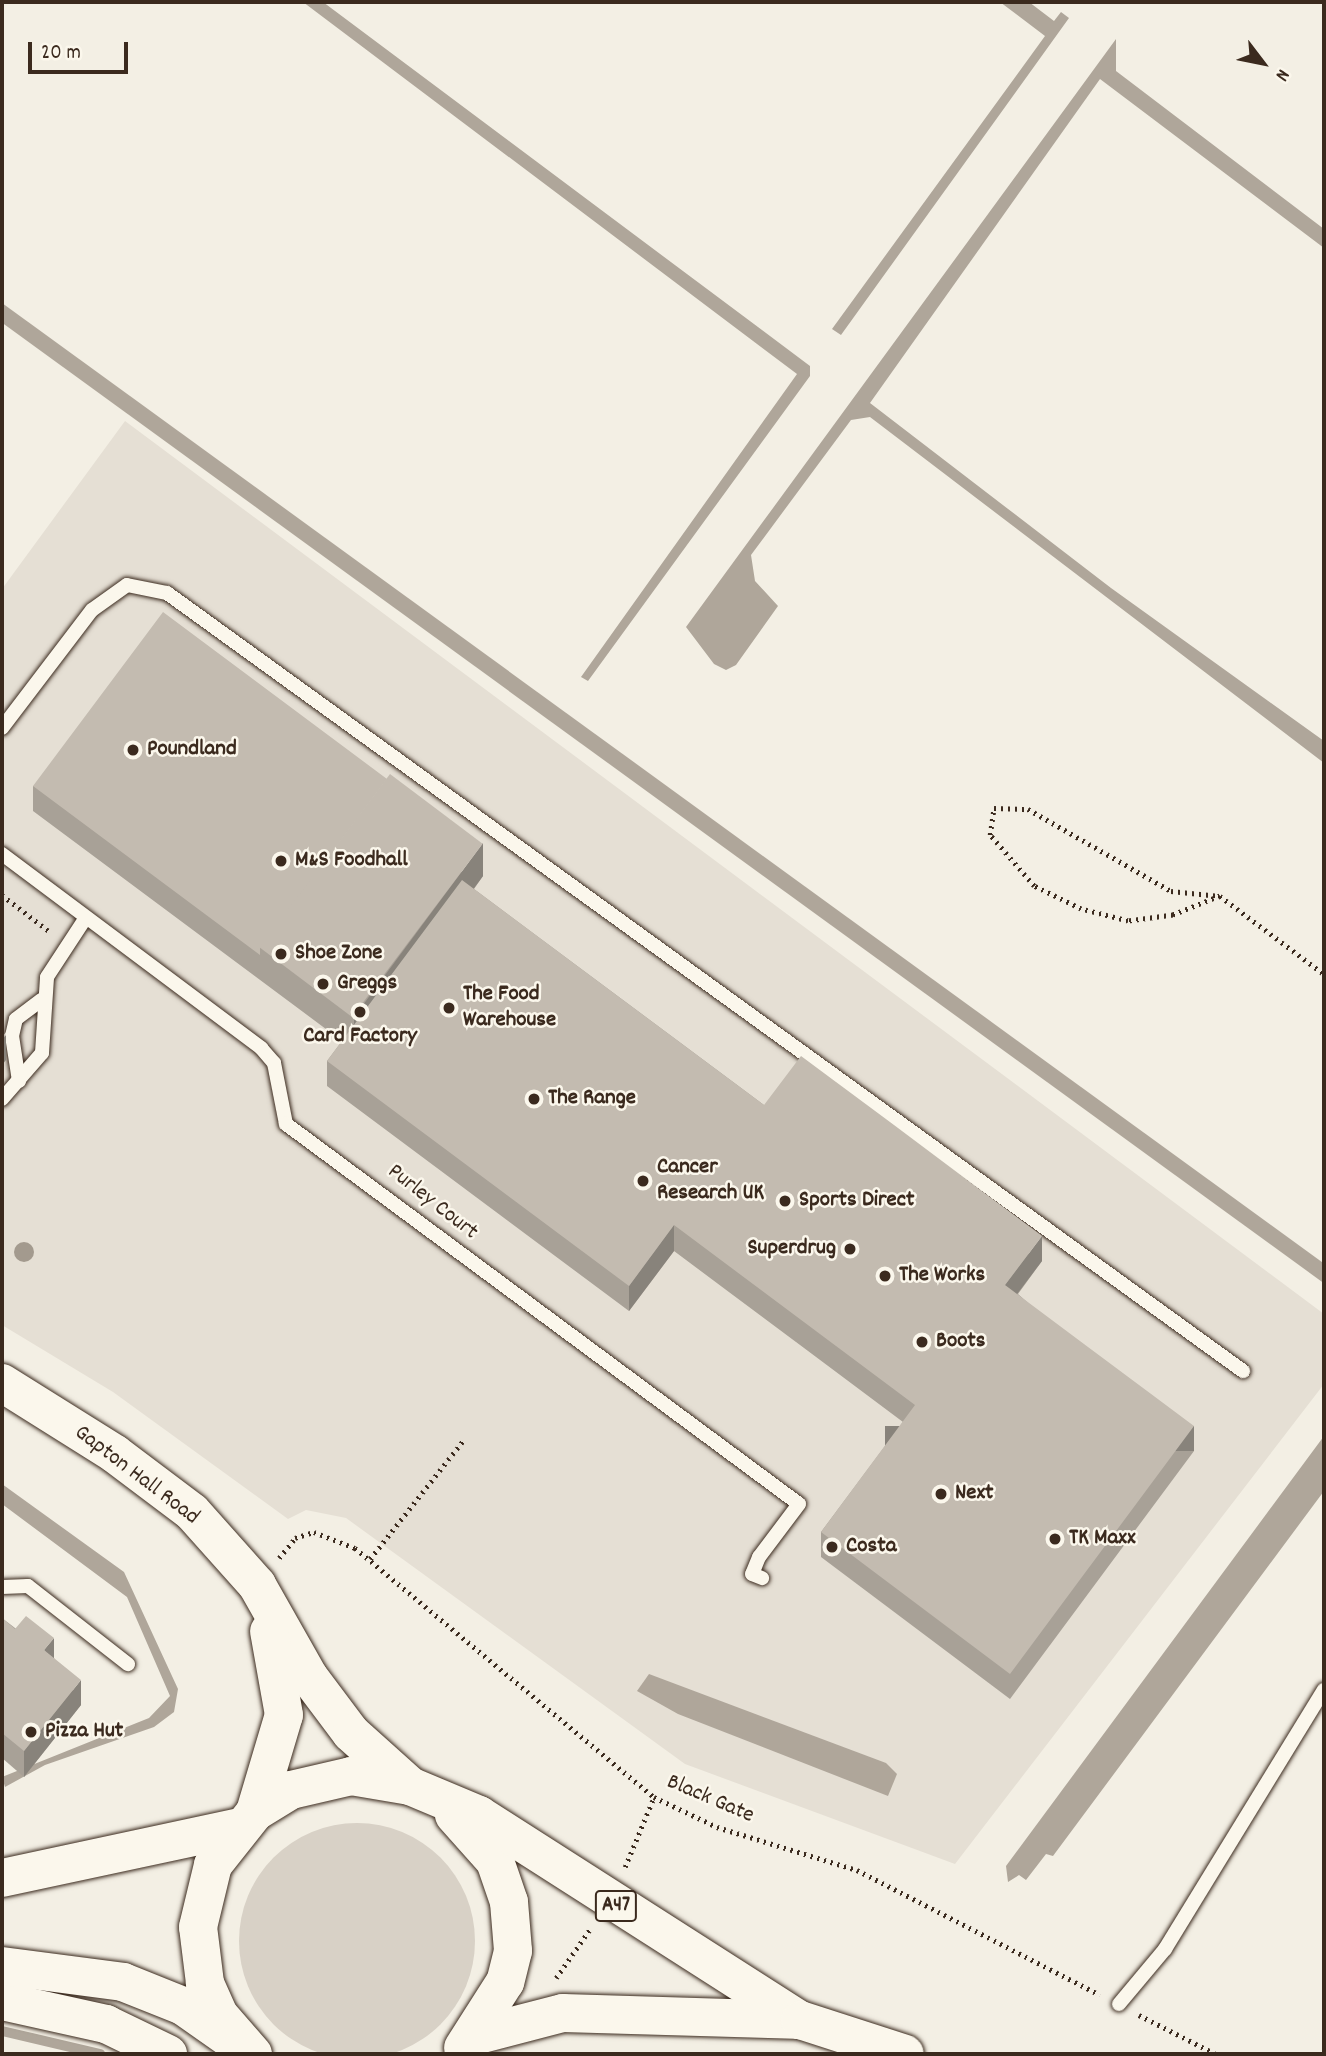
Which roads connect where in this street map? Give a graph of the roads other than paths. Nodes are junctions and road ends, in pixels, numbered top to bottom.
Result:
1 (2, 728) edge
2 (2, 854) edge
3 (85, 919) junction
4 (41, 1000) junction
5 (19, 1081) junction
6 (2, 1099) edge
7 (1243, 1371) dead end
8 (2, 1383) edge
9 (762, 1578) dead end
10 (257, 1585) junction
11 (2, 1587) edge
12 (128, 1664) dead end
13 (1324, 1690) edge
14 (420, 1791) junction
15 (248, 1820) junction
16 (2, 1878) edge
17 (2, 1966) edge
18 (2, 2001) edge
19 (1119, 2004) road end
20 (800, 2020) junction
21 (465, 2045) edge
22 (168, 2054) edge
23 (252, 2054) edge
24 (905, 2054) edge

1 - 7 lane
2 - 3 lane, Purley Court
3 - 4 lane
3 - 9 lane, Purley Court
4 - 5 lane
4 - 5 lane
5 - 6 lane
8 - 10 main road, Gapton Hall Road
10 - 14 main road, Gapton Hall Road
10 - 15 main road, Gapton Hall Road
11 - 12 lane
13 - 19 lane
14 - 15 main road
14 - 20 main road, A47
14 - 21 main road, Gapton Hall Road
15 - 16 main road
15 - 23 main road
17 - 23 main road
18 - 22 main road
20 - 21 main road, A47
20 - 24 main road, A47

